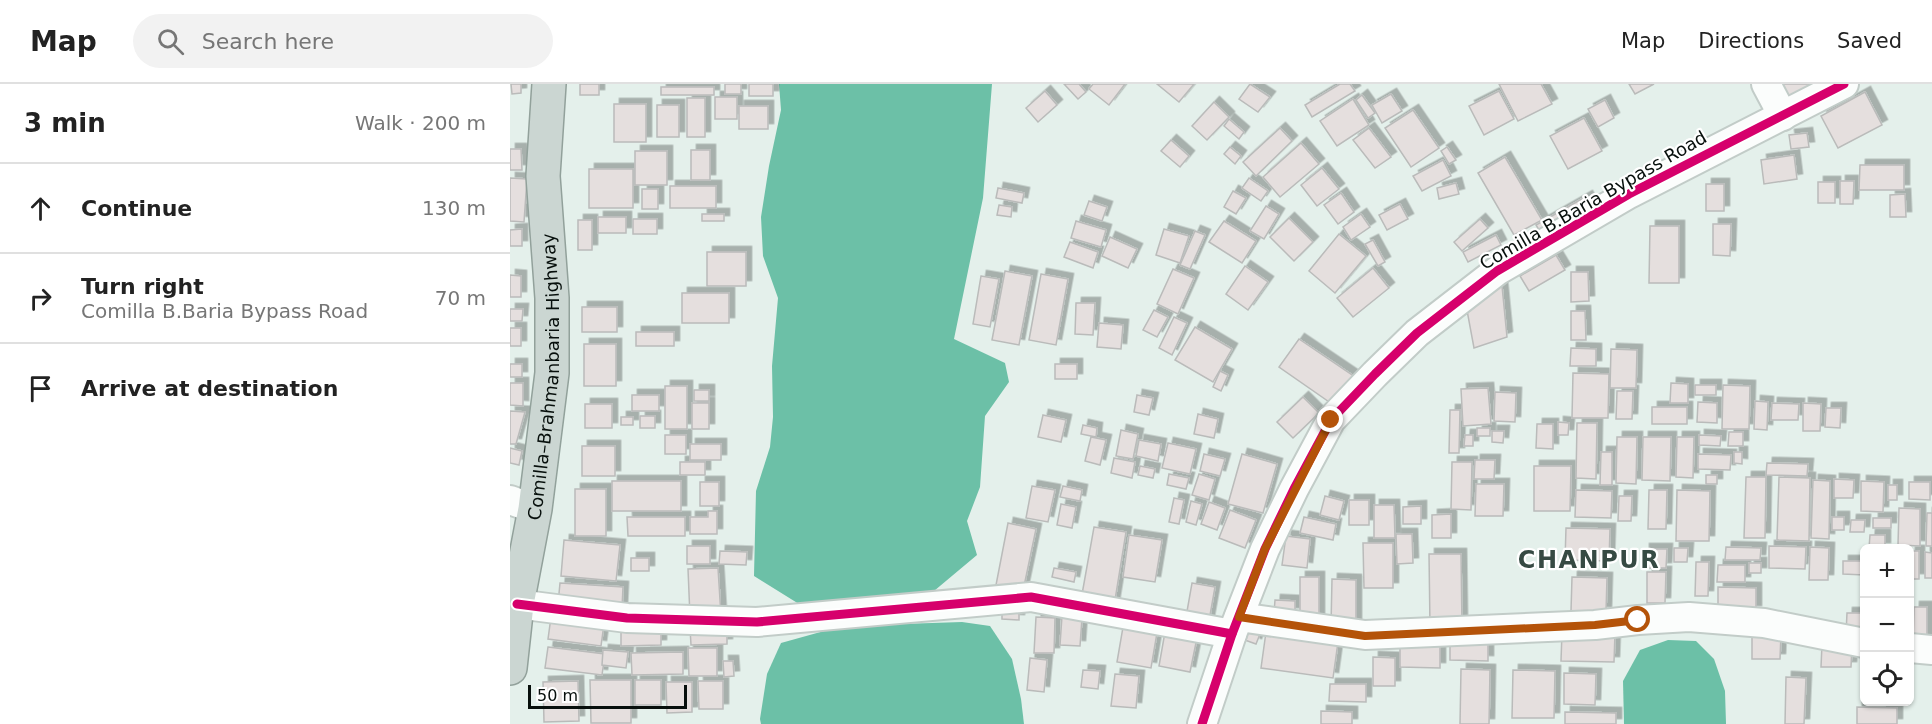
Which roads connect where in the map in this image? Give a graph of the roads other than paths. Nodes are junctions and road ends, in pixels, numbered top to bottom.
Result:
1 (549, 84) edge
2 (1766, 84) edge
3 (1844, 84) edge
4 (1783, 116) junction
5 (523, 504) edge
6 (517, 604) junction
7 (1236, 625) junction
8 (1860, 641) edge
9 (1914, 648) edge
10 (1932, 650) edge
11 (510, 668) edge
12 (1202, 724) edge

1 - 5 highway, Comilla–Brahmanbaria Highway
2 - 4 street
3 - 4 street, Comilla B.Baria Bypass Road
4 - 7 street, Comilla B.Baria Bypass Road
5 - 6 highway, Comilla–Brahmanbaria Highway
6 - 7 street
6 - 11 highway, Comilla–Brahmanbaria Highway
7 - 8 street
7 - 12 street, Comilla B.Baria Bypass Road
9 - 10 street

